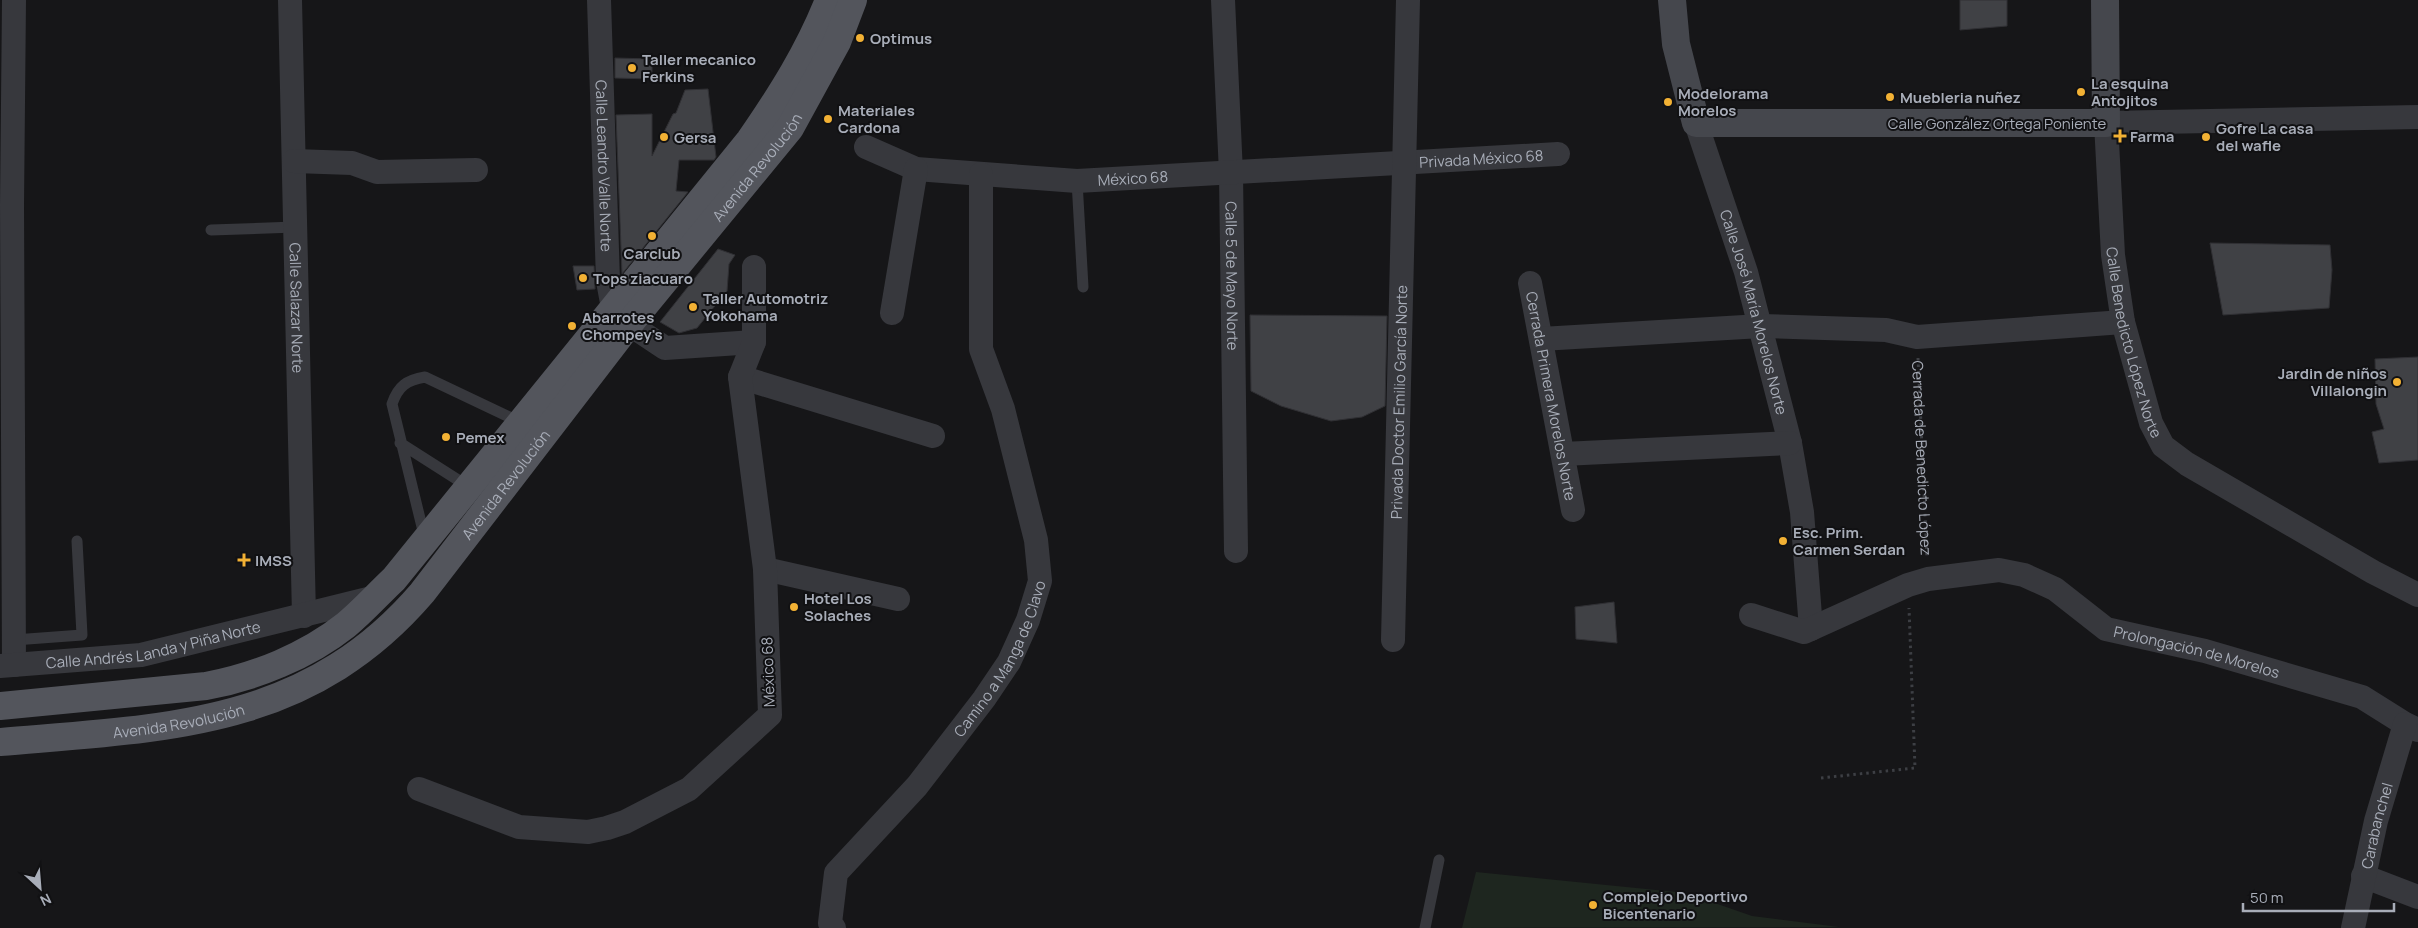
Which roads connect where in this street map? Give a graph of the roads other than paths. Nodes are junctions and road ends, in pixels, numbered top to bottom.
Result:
1 (14, 0) edge
2 (290, 0) edge
3 (599, 0) edge
4 (829, 0) edge
5 (854, 0) edge
6 (1223, 0) edge
7 (1408, 0) edge
8 (1672, 0) edge
9 (2105, 0) edge
10 (2418, 117) edge
11 (2106, 122) junction
12 (1696, 123) junction
13 (866, 147) dead end
14 (1558, 154) dead end
15 (294, 161) junction
16 (1404, 164) junction
17 (916, 169) junction
18 (476, 170) dead end
19 (1230, 173) junction
20 (981, 174) junction
21 (1076, 181) junction
22 (6, 205) edge
23 (295, 227) junction
24 (210, 230) dead end
25 (754, 267) dead end
26 (1530, 283) dead end
27 (1083, 287) dead end
28 (892, 313) dead end
29 (621, 316) junction
30 (2123, 322) junction
31 (1761, 326) junction
32 (1541, 339) junction
33 (754, 342) junction
34 (740, 377) junction
35 (6, 401) edge
36 (532, 429) junction
37 (933, 436) dead end
38 (400, 443) junction
39 (1790, 443) junction
40 (1563, 454) junction
41 (480, 495) junction
42 (1573, 510) dead end
43 (77, 541) dead end
44 (426, 541) junction
45 (1236, 551) dead end
46 (765, 569) junction
47 (2418, 596) edge
48 (376, 597) junction
49 (898, 598) dead end
50 (1751, 615) dead end
51 (304, 616) junction
52 (1811, 629) junction
53 (14, 640) junction
54 (1393, 640) dead end
55 (7, 665) edge
56 (0, 706) edge
57 (2411, 727) edge
58 (0, 742) edge
59 (419, 789) dead end
60 (1439, 860) dead end
61 (2363, 876) junction
62 (2418, 897) edge
63 (834, 928) edge
64 (1425, 928) edge
65 (2353, 928) edge

1 - 22 street
2 - 15 street, Calle Salazar Norte
3 - 29 street, Calle Leandro Valle Norte
4 - 29 main road, Avenida Revolución
5 - 29 main road, Avenida Revolución
6 - 19 street, Calle 5 de Mayo Norte
7 - 16 street, Privada Doctor Emilio García Norte
8 - 12 street, Calle José María Morelos Norte
9 - 11 street, Calle Benedicto López Norte
10 - 11 street, Calle González Ortega Poniente
11 - 12 street, Calle González Ortega Poniente
11 - 30 street, Calle Benedicto López Norte
12 - 31 street, Calle José María Morelos Norte
13 - 17 street, México 68
14 - 16 street, Privada México 68
15 - 18 street
15 - 23 street, Calle Salazar Norte
16 - 19 street, México 68
16 - 54 street, Privada Doctor Emilio García Norte
17 - 20 street, México 68
17 - 28 street
19 - 21 street, México 68
19 - 45 street, Calle 5 de Mayo Norte
20 - 21 street, México 68
20 - 63 street, Camino a Manga de Clavo
21 - 27 lane
22 - 35 street
23 - 24 lane
23 - 51 street, Calle Salazar Norte
25 - 33 street, México 68
26 - 32 street, Cerrada Primera Morelos Norte
29 - 33 street
29 - 36 main road, Avenida Revolución
30 - 31 street
30 - 47 street, Calle Benedicto López Norte
31 - 32 street
31 - 39 street, Calle José María Morelos Norte
32 - 40 street, Cerrada Primera Morelos Norte
33 - 34 street, México 68
34 - 37 street
34 - 46 street, México 68
35 - 53 street
36 - 38 lane
36 - 41 main road, Avenida Revolución
38 - 41 lane
38 - 44 lane
39 - 40 street
39 - 52 street, Calle José María Morelos Norte
40 - 42 street, Cerrada Primera Morelos Norte
41 - 44 main road, Avenida Revolución
41 - 58 main road, Avenida Revolución
43 - 53 lane
44 - 48 main road, Avenida Revolución
46 - 49 street
46 - 59 street, México 68
48 - 51 street, Calle Andrés Landa y Piña Norte
48 - 56 main road, Avenida Revolución
50 - 52 street
51 - 55 street, Calle Andrés Landa y Piña Norte
52 - 57 street, Prolongación de Morelos
53 - 55 street
57 - 61 street, Carabanchel
60 - 64 lane
61 - 62 street
61 - 65 street, Carabanchel

